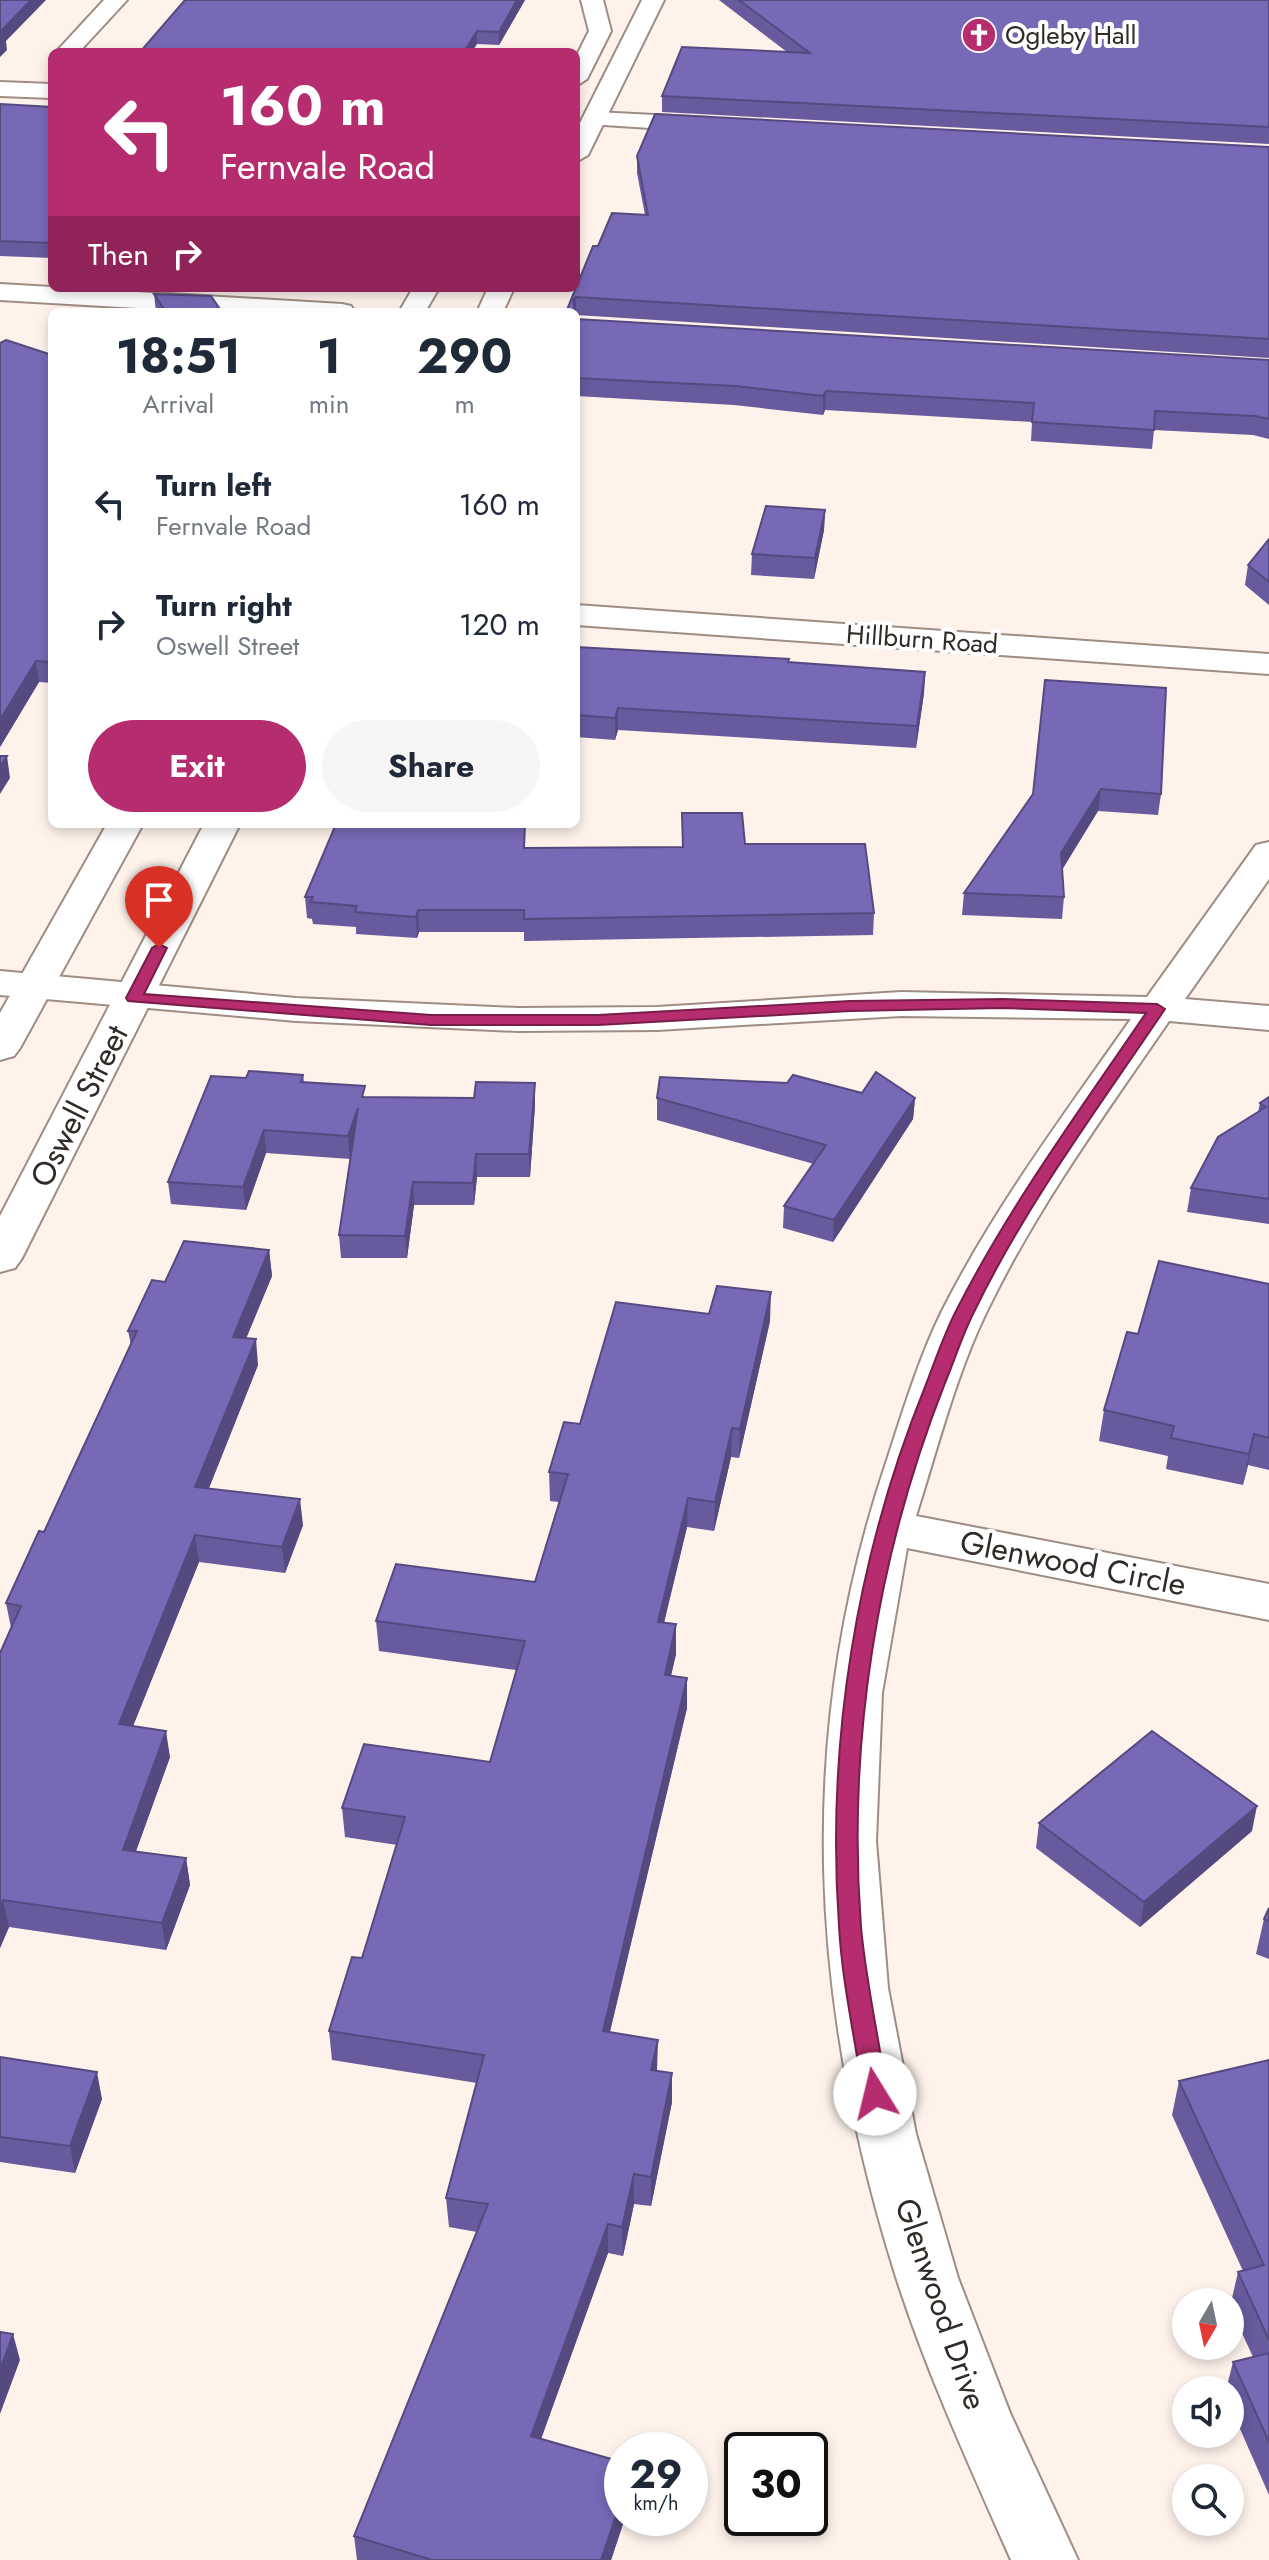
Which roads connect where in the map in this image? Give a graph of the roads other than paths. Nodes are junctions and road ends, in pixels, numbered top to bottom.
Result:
1 (116, 0) edge
2 (590, 0) edge
3 (653, 0) edge
4 (573, 26) dead end
5 (71, 48) edge
6 (580, 71) edge
7 (0, 89) edge
8 (42, 91) edge
9 (586, 118) edge
10 (737, 126) edge
11 (580, 140) edge
12 (0, 292) edge
13 (274, 308) edge
14 (580, 615) edge
15 (1269, 664) edge
16 (122, 828) edge
17 (220, 828) edge
18 (1269, 853) edge
19 (17, 985) edge
20 (134, 998) junction
21 (1157, 1009) junction
22 (1269, 1018) edge
23 (0, 1048) edge
24 (0, 1258) edge
25 (887, 1527) junction
26 (1266, 1602) edge
27 (1045, 2560) edge

1 - 5 street
2 - 4 street
2 - 6 street
3 - 9 street
7 - 8 street
9 - 10 street
9 - 11 street
12 - 13 street
14 - 15 street, Hillburn Road
16 - 19 street
17 - 20 street, Oswell Street
18 - 21 street, Glenwood Drive
19 - 20 street
19 - 23 street
20 - 21 street
20 - 24 street, Oswell Street
21 - 22 street
21 - 25 street, Glenwood Drive
25 - 26 street, Glenwood Circle
25 - 27 street, Glenwood Drive

